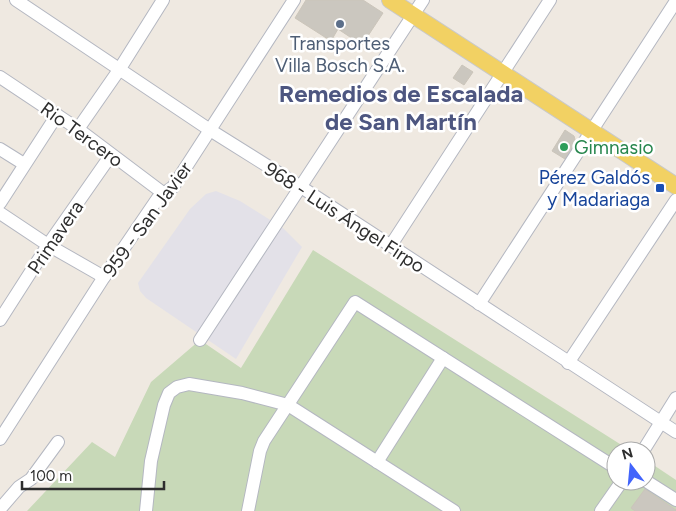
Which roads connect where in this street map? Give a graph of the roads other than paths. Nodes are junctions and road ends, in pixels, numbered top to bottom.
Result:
1 (16, 0) edge
2 (163, 0) edge
3 (294, 0) edge
4 (390, 0) edge
5 (423, 0) edge
6 (550, 0) edge
7 (676, 0) edge
8 (32, 4) edge
9 (413, 15) junction
10 (119, 70) junction
11 (504, 73) junction
12 (0, 76) edge
13 (57, 115) junction
14 (78, 129) junction
15 (210, 130) junction
16 (592, 131) junction
17 (0, 150) edge
18 (111, 155) junction
19 (24, 164) junction
20 (676, 186) edge
21 (301, 187) junction
22 (164, 194) junction
23 (676, 200) edge
24 (0, 203) edge
25 (0, 213) edge
26 (48, 245) junction
27 (390, 245) junction
28 (104, 277) junction
29 (479, 304) junction
30 (0, 320) edge
31 (200, 340) dead end
32 (443, 358) junction
33 (568, 363) junction
34 (676, 398) edge
35 (288, 405) junction
36 (661, 422) junction
37 (676, 432) edge
38 (0, 438) edge
39 (649, 441) edge
40 (58, 442) dead end
41 (377, 462) junction
42 (606, 462) edge
43 (656, 487) edge
44 (615, 491) edge
45 (676, 500) edge
46 (0, 509) edge
47 (146, 511) edge
48 (248, 511) edge
49 (454, 511) edge
50 (601, 511) edge

1 - 8 street, 968 - Luis Ángel Firpo
2 - 10 street
3 - 15 street, 959 - San Javier
4 - 9 main road
5 - 9 street
6 - 11 street
7 - 16 street
8 - 10 street, 968 - Luis Ángel Firpo
9 - 11 main road
9 - 21 street
10 - 14 street
10 - 15 street, 968 - Luis Ángel Firpo
11 - 16 main road
11 - 27 street
12 - 13 street, Rio Tercero
13 - 14 street, Rio Tercero
13 - 19 street
14 - 18 street, Rio Tercero
15 - 21 street, 968 - Luis Ángel Firpo
15 - 22 street, 959 - San Javier
16 - 20 main road
16 - 29 street
17 - 19 street
18 - 22 street, Rio Tercero
18 - 26 street, Primavera
19 - 24 street
21 - 27 street, 968 - Luis Ángel Firpo
21 - 31 street
22 - 28 street, 959 - San Javier
23 - 33 street
25 - 26 street
26 - 28 street
26 - 30 street, Primavera
27 - 29 street, 968 - Luis Ángel Firpo
28 - 38 street, 959 - San Javier
29 - 33 street, 968 - Luis Ángel Firpo
32 - 35 street
32 - 41 street
32 - 42 street
33 - 36 street, 968 - Luis Ángel Firpo
34 - 36 street
35 - 41 street
35 - 47 street
35 - 48 street
36 - 37 street, 968 - Luis Ángel Firpo
36 - 39 street
40 - 46 street
41 - 49 street
43 - 45 street
44 - 50 street

